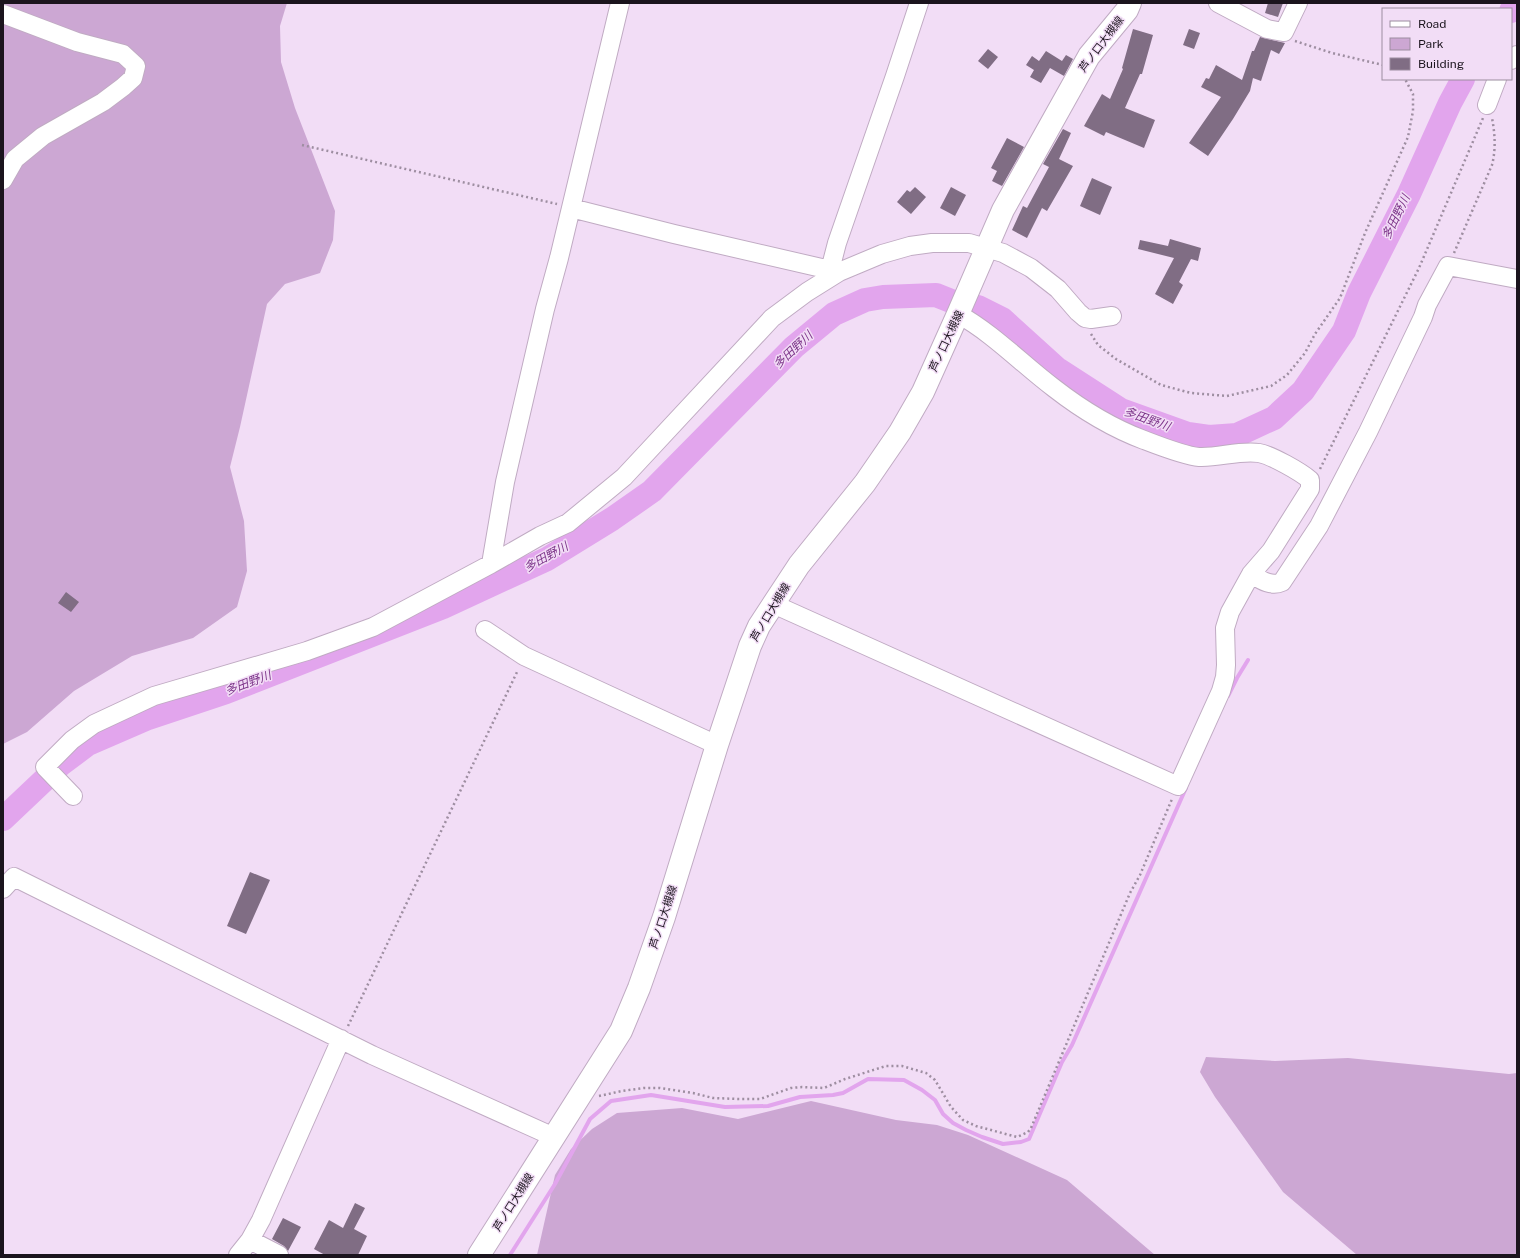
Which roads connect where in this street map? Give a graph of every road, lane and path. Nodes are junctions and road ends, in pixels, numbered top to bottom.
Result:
1 (620, 3) edge
2 (919, 3) edge
3 (1130, 3) edge
4 (1218, 3) edge
5 (1298, 3) edge
6 (3, 14) edge
7 (1284, 32) junction
8 (1382, 65) edge
9 (1406, 80) edge
10 (1497, 80) edge
11 (1487, 104) junction
12 (302, 145) dead end
13 (3, 180) edge
14 (571, 208) junction
15 (986, 248) junction
16 (1448, 266) junction
17 (835, 271) junction
18 (1517, 279) edge
19 (958, 314) junction
20 (1112, 316) dead end
21 (1088, 318) junction
22 (1310, 489) junction
23 (491, 564) junction
24 (1251, 574) junction
25 (773, 604) junction
26 (485, 630) dead end
27 (524, 656) junction
28 (717, 745) junction
29 (1178, 786) junction
30 (73, 796) dead end
31 (3, 889) edge
32 (341, 1039) junction
33 (581, 1094) junction
34 (554, 1138) junction
35 (250, 1240) junction
36 (238, 1255) edge
37 (280, 1255) edge
38 (479, 1255) edge

1 - 14 street
2 - 17 street
3 - 15 main road, 芦ノ口大槻線
4 - 7 street
5 - 7 street
6 - 13 street
7 - 8 path
9 - 21 path
10 - 11 street
11 - 16 path
11 - 22 path
12 - 14 path
14 - 17 street
14 - 23 street
15 - 17 street
15 - 19 main road, 芦ノ口大槻線
15 - 21 street
16 - 18 street
16 - 24 street
17 - 23 street
19 - 22 street
19 - 25 main road, 芦ノ口大槻線
20 - 21 street
22 - 24 street
23 - 30 street
24 - 29 street
25 - 28 main road, 芦ノ口大槻線
25 - 29 street
26 - 27 street
27 - 28 street
27 - 32 path
28 - 33 main road, 芦ノ口大槻線
29 - 33 path
31 - 32 street
32 - 34 street
32 - 35 street
33 - 34 main road, 芦ノ口大槻線
34 - 38 main road, 芦ノ口大槻線
35 - 36 street
35 - 37 street

